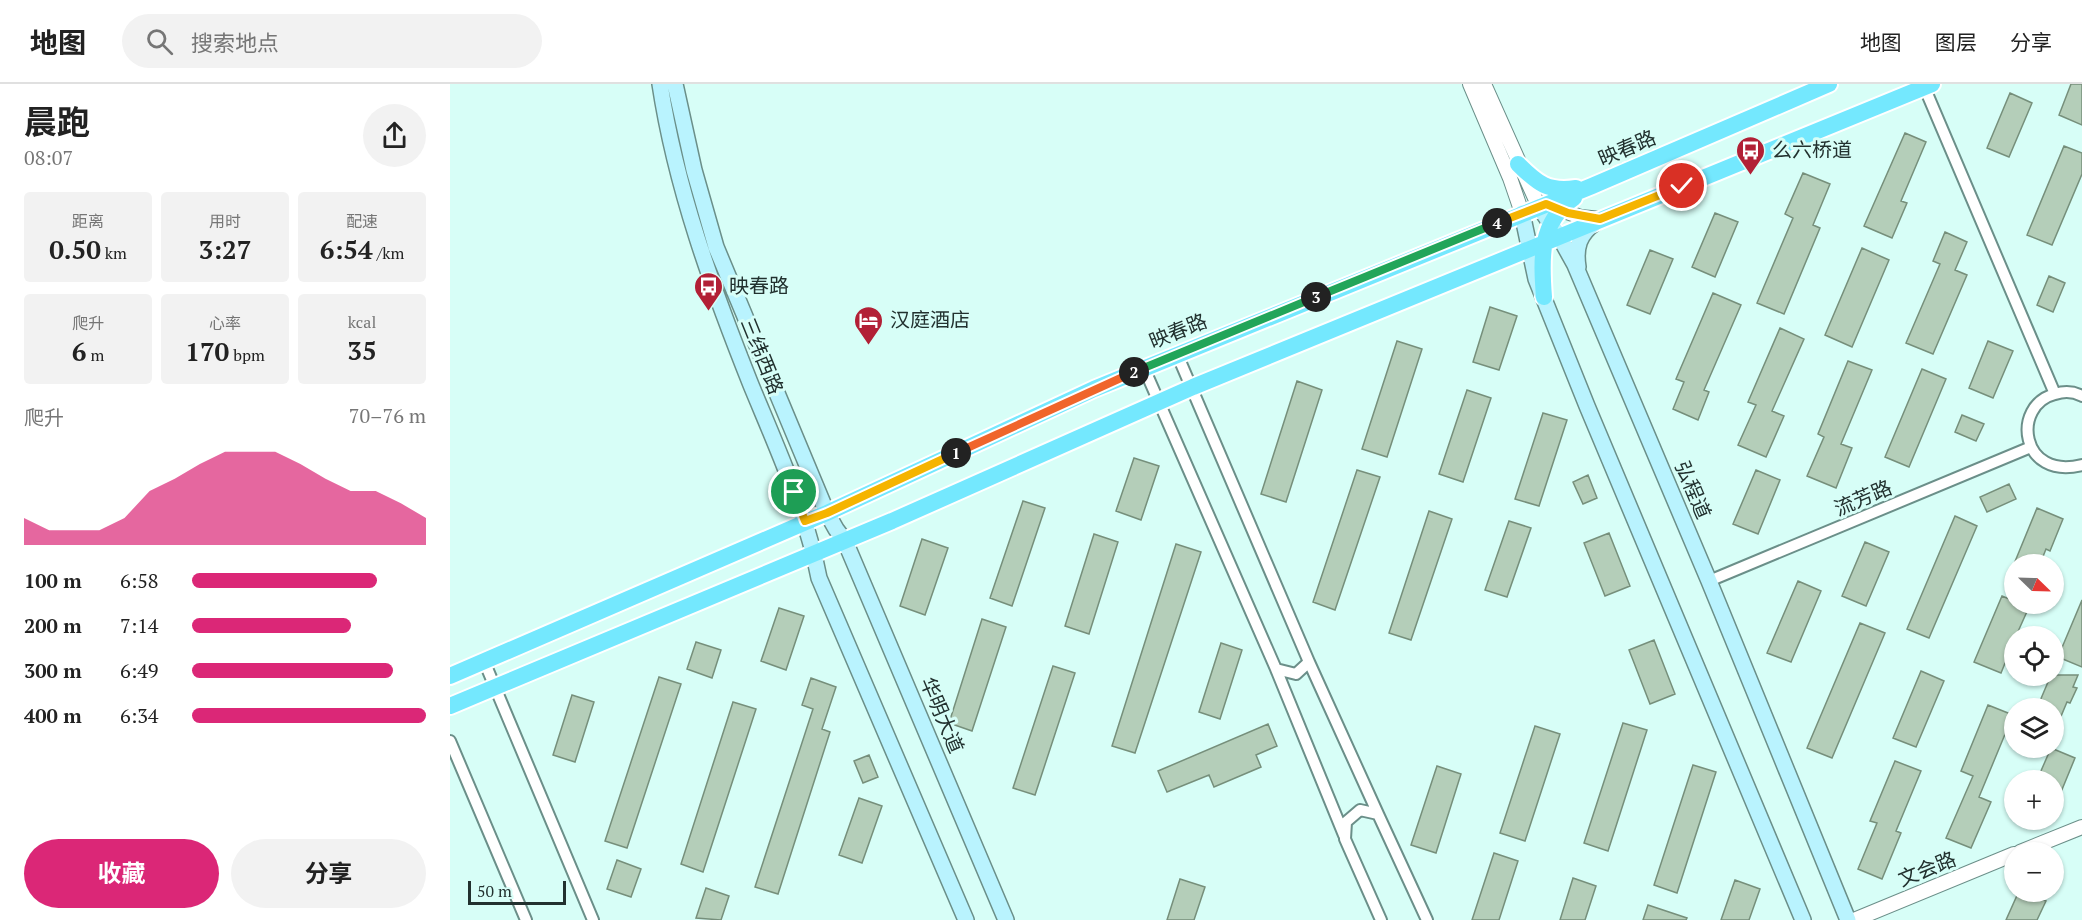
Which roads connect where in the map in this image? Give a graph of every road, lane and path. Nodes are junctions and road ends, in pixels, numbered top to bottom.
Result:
1 (660, 84) edge
2 (675, 84) edge
3 (1470, 84) edge
4 (1484, 84) edge
5 (1829, 84) edge
6 (1926, 85) edge
7 (1512, 167) junction
8 (1592, 186) junction
9 (1545, 205) junction
10 (1522, 213) junction
11 (1600, 219) junction
12 (1551, 234) junction
13 (1528, 249) junction
14 (1580, 279) junction
15 (1544, 297) junction
16 (1178, 354) junction
17 (1144, 368) junction
18 (1193, 387) junction
19 (2055, 394) junction
20 (2082, 396) edge
21 (1160, 402) junction
22 (2031, 447) junction
23 (2082, 465) edge
24 (827, 513) junction
25 (807, 528) junction
26 (840, 535) junction
27 (814, 553) junction
28 (1709, 581) junction
29 (484, 661) junction
30 (1309, 662) junction
31 (1276, 669) junction
32 (450, 676) edge
33 (495, 688) junction
34 (450, 706) edge
35 (450, 741) edge
36 (1378, 814) junction
37 (2082, 827) edge
38 (1345, 839) junction
39 (2045, 842) edge
40 (2004, 858) edge
41 (526, 920) edge
42 (593, 920) edge
43 (966, 920) edge
44 (1006, 920) edge
45 (1380, 920) edge
46 (1426, 920) edge
47 (1803, 920) edge
48 (1848, 920) edge
49 (1854, 920) edge

1 - 25 main road, 三纬西路
2 - 24 main road, 三纬西路
3 - 7 street
4 - 7 street
5 - 8 main road, 映春路
6 - 11 main road
6 - 19 street
7 - 8 main road
7 - 9 street
7 - 10 street
8 - 9 main road, 映春路
9 - 10 main road, 映春路
9 - 11 street
9 - 12 main road
10 - 13 main road
10 - 16 main road, 映春路
11 - 12 main road
11 - 14 main road
12 - 13 main road
12 - 14 main road, 弘程道
12 - 15 main road
13 - 15 main road
13 - 18 main road
14 - 28 main road, 弘程道
15 - 47 main road
16 - 17 main road, 映春路
16 - 18 street
17 - 21 street
17 - 24 main road, 映春路
18 - 21 main road
18 - 30 street
19 - 20 street
19 - 22 street
21 - 26 main road
21 - 31 street
22 - 23 street
22 - 28 street, 流芳路
24 - 25 main road, 映春路
24 - 26 main road, 三纬西路
25 - 27 main road
25 - 29 main road, 映春路
26 - 27 main road
26 - 44 main road, 华明大道
27 - 33 main road
27 - 43 main road
28 - 48 main road, 弘程道
29 - 32 main road, 映春路
29 - 33 street
30 - 31 street
30 - 36 street
31 - 38 street
33 - 34 main road
33 - 42 street
35 - 41 street
36 - 38 street
36 - 46 street
37 - 39 street
38 - 45 street
40 - 49 street, 文会路

